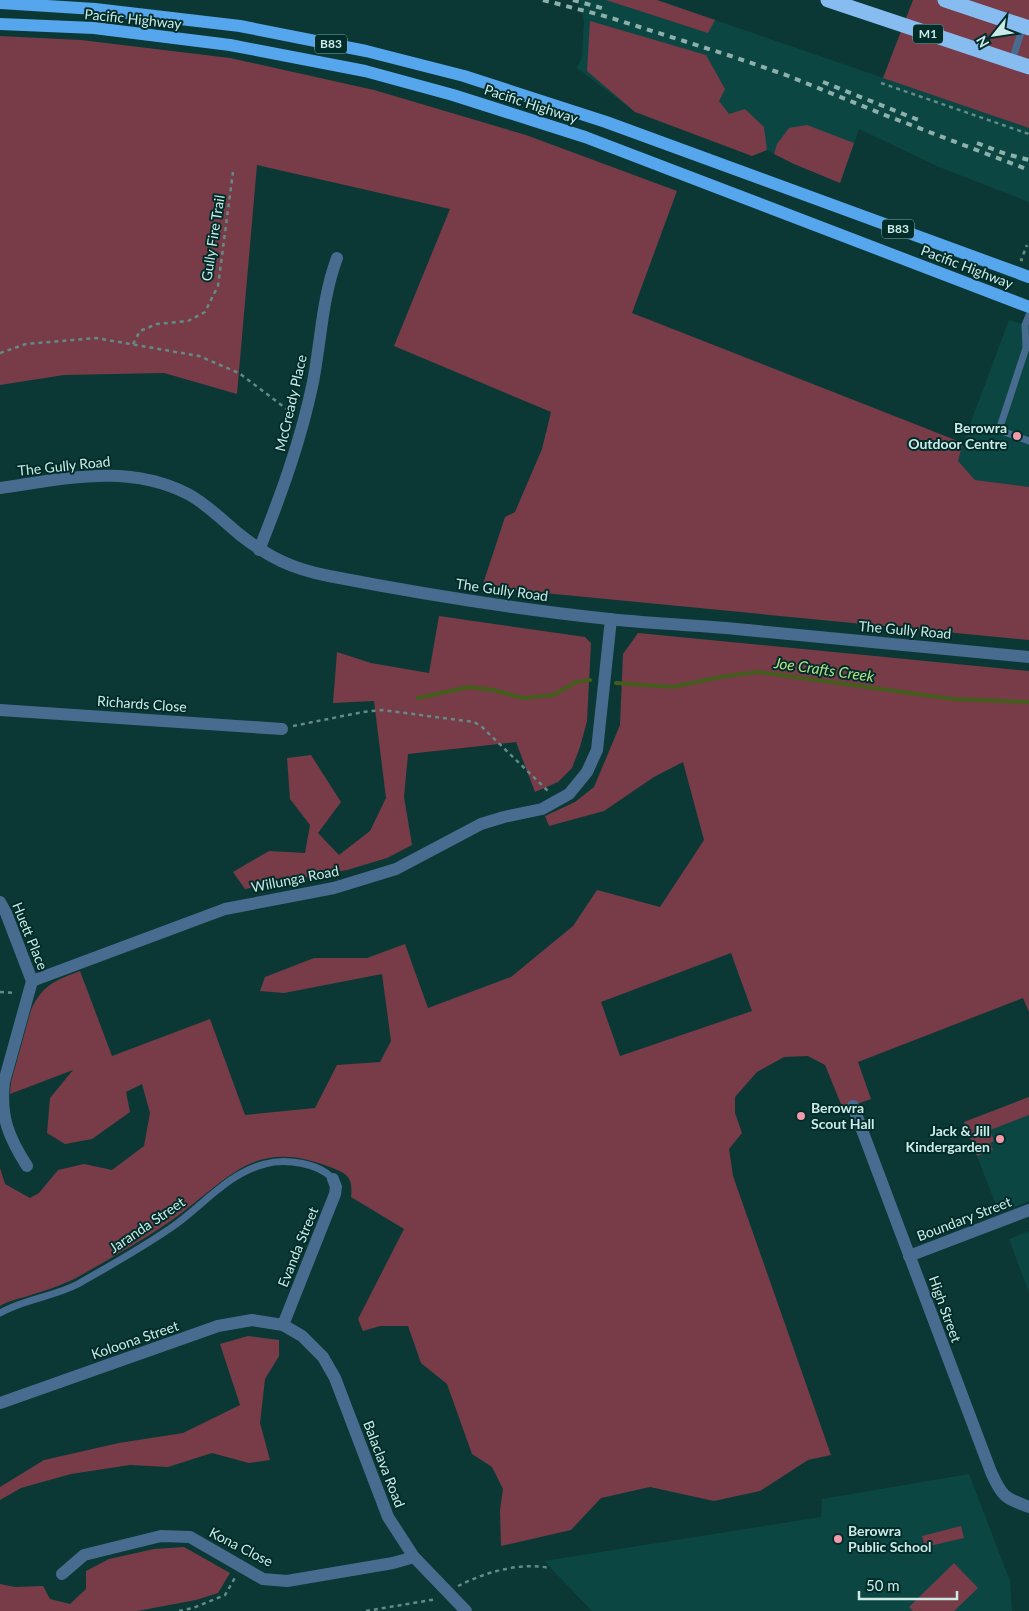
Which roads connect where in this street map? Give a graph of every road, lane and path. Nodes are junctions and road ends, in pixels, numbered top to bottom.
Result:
1 (828, 0) edge
2 (945, 0) edge
3 (0, 3) edge
4 (0, 24) edge
5 (1026, 27) edge
6 (1011, 61) junction
7 (1029, 67) edge
8 (881, 83) dead end
9 (1029, 134) edge
10 (672, 147) junction
11 (666, 168) junction
12 (233, 172) dead end
13 (1027, 245) dead end
14 (337, 258) dead end
15 (1029, 262) edge
16 (1029, 277) edge
17 (1029, 307) edge
18 (1029, 315) edge
19 (132, 344) junction
20 (0, 354) edge
21 (304, 421) junction
22 (1029, 441) edge
23 (0, 488) edge
24 (260, 550) junction
25 (611, 619) junction
26 (1029, 657) edge
27 (0, 710) edge
28 (282, 729) joint
29 (548, 791) dead end
30 (0, 902) edge
31 (32, 981) junction
32 (17, 989) dead end
33 (0, 992) edge
34 (853, 1106) dead end
35 (27, 1166) dead end
36 (333, 1179) joint
37 (1029, 1210) edge
38 (909, 1256) junction
39 (0, 1313) edge
40 (283, 1325) junction
41 (0, 1403) edge
42 (1029, 1507) edge
43 (414, 1557) junction
44 (242, 1566) junction
45 (550, 1568) dead end
46 (62, 1574) dead end
47 (447, 1591) junction
48 (179, 1611) edge
49 (366, 1611) edge
50 (466, 1611) edge

1 - 6 highway, M1
2 - 5 highway
3 - 10 main road, Pacific Highway / B83
4 - 11 main road, Pacific Highway / B83
5 - 6 lane
6 - 7 highway, M1
8 - 9 path
10 - 11 main road
10 - 16 main road, Pacific Highway / B83
11 - 17 main road, Pacific Highway / B83
12 - 19 path, Gully Fire Trail
13 - 15 path
14 - 21 street, McCready Place
18 - 22 lane
19 - 20 path
19 - 21 path
21 - 24 street, McCready Place
23 - 24 street, The Gully Road
24 - 25 street, The Gully Road
25 - 26 street, The Gully Road
25 - 31 street, Willunga Road
27 - 28 street, Richards Close
28 - 29 path
30 - 31 street, Huett Place
31 - 35 street
32 - 33 path
34 - 38 street, High Street
36 - 39 lane, Jaranda Street
36 - 40 street, Evanda Street
37 - 38 street, Boundary Street
38 - 42 street, High Street
40 - 41 street, Koloona Street
40 - 43 street, Balaclava Road
43 - 44 street, Kona Close
43 - 47 street, Balaclava Road
44 - 46 street, Kona Close
44 - 48 path
45 - 47 path
47 - 49 path
47 - 50 street, Balaclava Road

